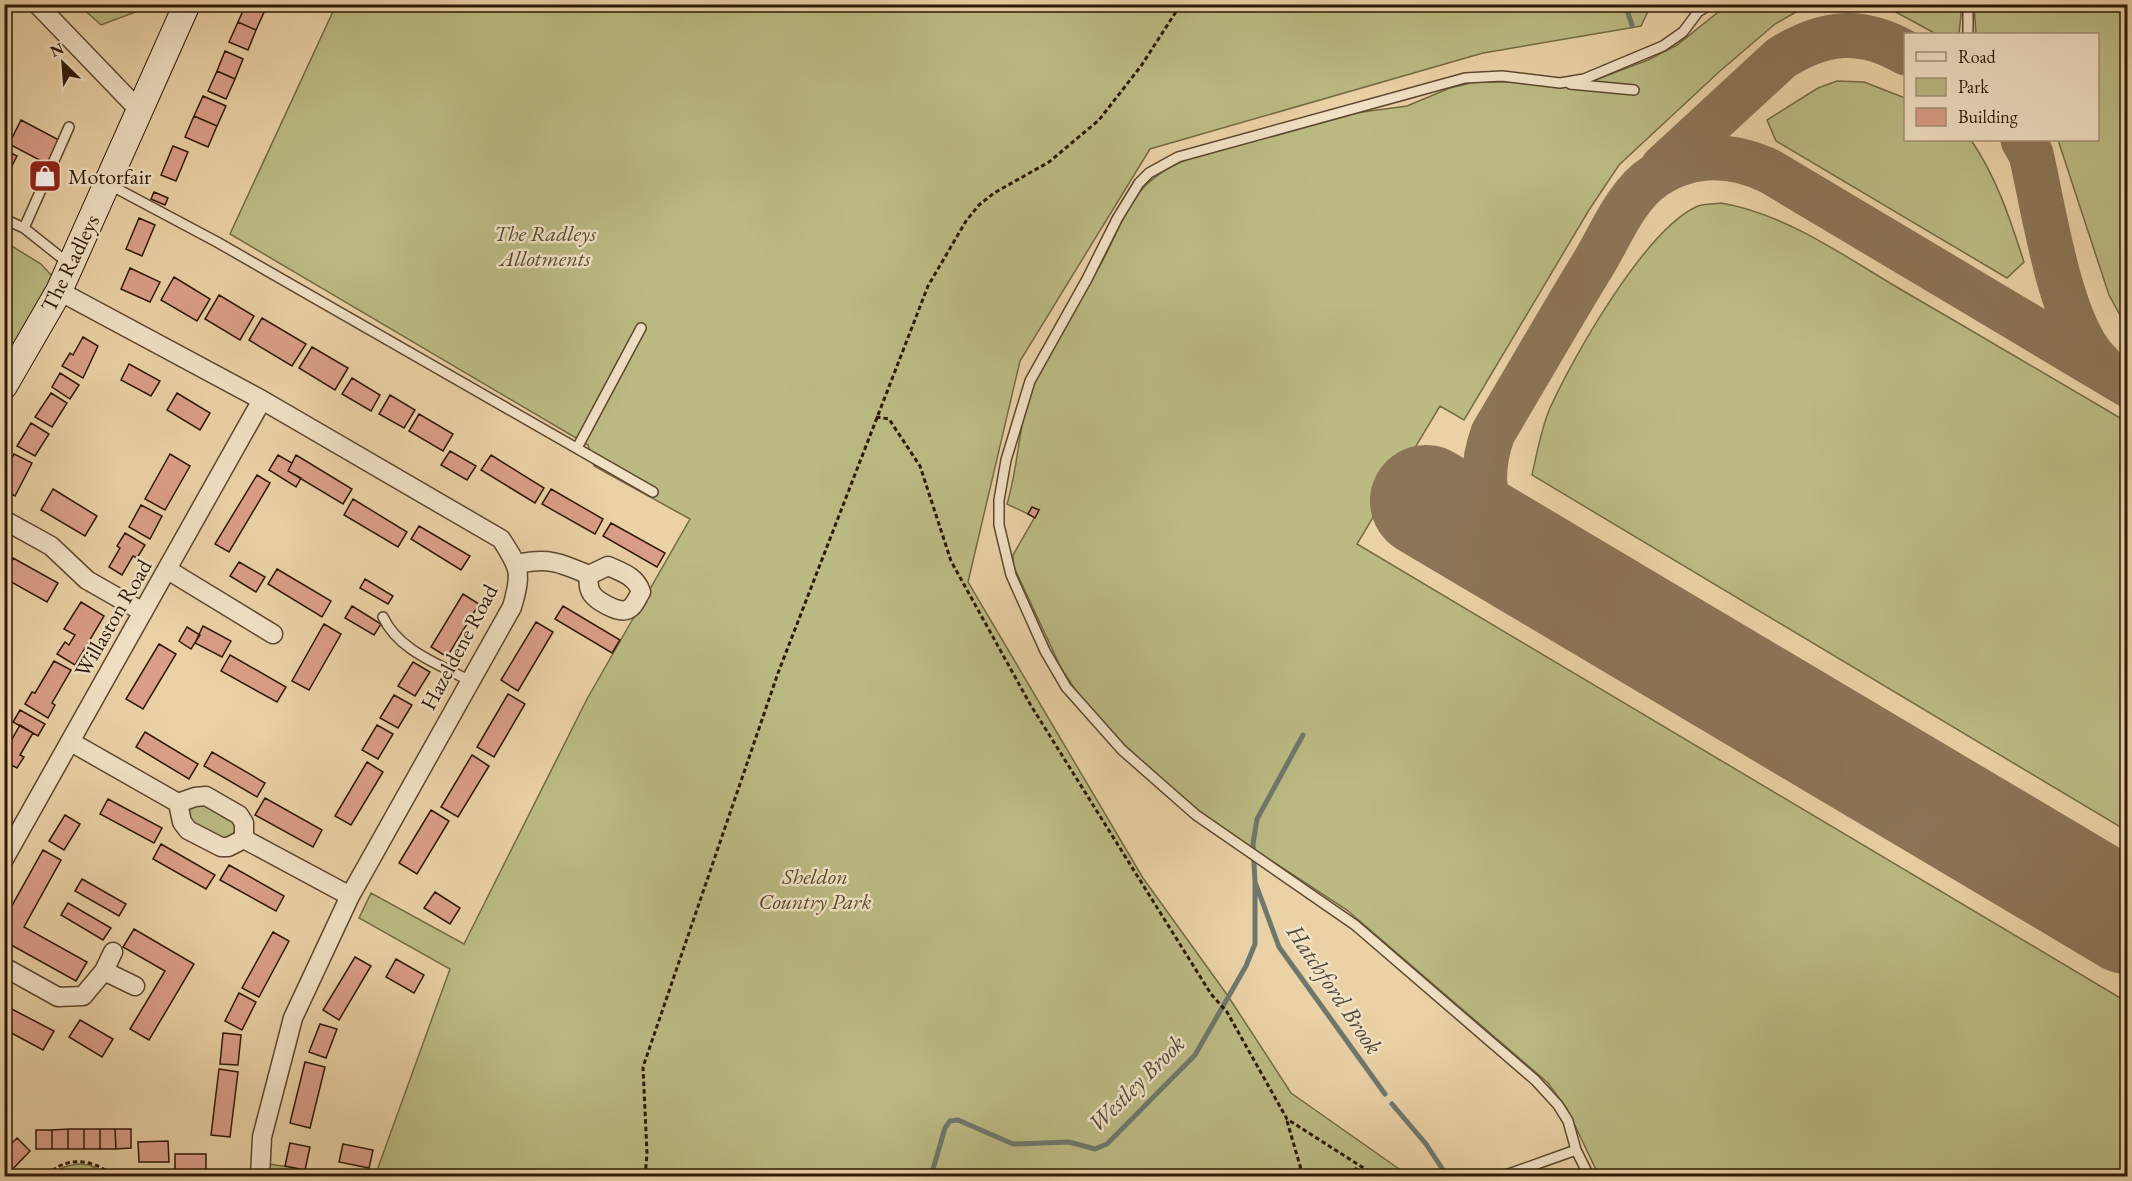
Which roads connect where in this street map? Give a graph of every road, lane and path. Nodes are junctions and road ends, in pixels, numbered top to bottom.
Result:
1 (11, 4) edge
2 (37, 4) edge
3 (186, 4) edge
4 (1181, 4) edge
5 (1688, 4) edge
6 (1711, 4) edge
7 (1968, 4) edge
8 (1698, 12) junction
9 (4, 16) edge
10 (1968, 33) edge
11 (1560, 83) junction
12 (1634, 90) dead end
13 (140, 110) junction
14 (69, 127) dead end
15 (108, 184) junction
16 (4, 219) edge
17 (24, 228) junction
18 (71, 265) junction
19 (59, 291) junction
20 (641, 328) dead end
21 (4, 386) edge
22 (262, 400) junction
23 (876, 417) junction
24 (577, 448) junction
25 (653, 492) dead end
26 (4, 520) edge
27 (518, 564) junction
28 (168, 570) junction
29 (589, 575) dead end
30 (143, 612) junction
31 (383, 617) dead end
32 (273, 634) dead end
33 (470, 681) junction
34 (70, 742) junction
35 (178, 803) junction
36 (244, 839) junction
37 (4, 859) edge
38 (350, 896) junction
39 (113, 952) dead end
40 (4, 968) edge
41 (104, 971) junction
42 (135, 986) dead end
43 (1287, 1119) junction
44 (1576, 1150) junction
45 (1359, 1166) junction
46 (47, 1176) edge
47 (113, 1176) edge
48 (260, 1176) edge
49 (645, 1176) edge
50 (1303, 1176) edge
51 (1348, 1176) edge
52 (1376, 1176) edge
53 (1503, 1176) edge
54 (1589, 1176) edge

1 - 9 lane
2 - 13 street
3 - 13 street, The Radleys
4 - 23 path
5 - 8 lane
6 - 8 lane
7 - 10 lane
8 - 11 lane
11 - 12 lane
11 - 44 lane
13 - 15 street, The Radleys
14 - 17 lane
15 - 18 street, The Radleys
15 - 24 lane
16 - 17 lane
17 - 18 lane
18 - 19 street, The Radleys
19 - 21 street, The Radleys
19 - 22 street, Hazeldene Road
20 - 24 lane
22 - 27 street, Hazeldene Road
22 - 28 street, Willaston Road
23 - 43 path
23 - 49 path
24 - 25 lane
26 - 30 street
27 - 29 street
27 - 33 street, Hazeldene Road
28 - 30 street, Willaston Road
28 - 32 street
30 - 34 street, Willaston Road
31 - 33 lane
33 - 38 street, Hazeldene Road
34 - 35 street
34 - 37 street, Willaston Road
35 - 36 street
35 - 36 street
36 - 38 street
38 - 48 street, Hazeldene Road
39 - 41 street
40 - 41 street
41 - 42 street
43 - 45 path
43 - 50 path
44 - 53 lane
44 - 54 lane
45 - 51 path
45 - 52 path
46 - 47 path

